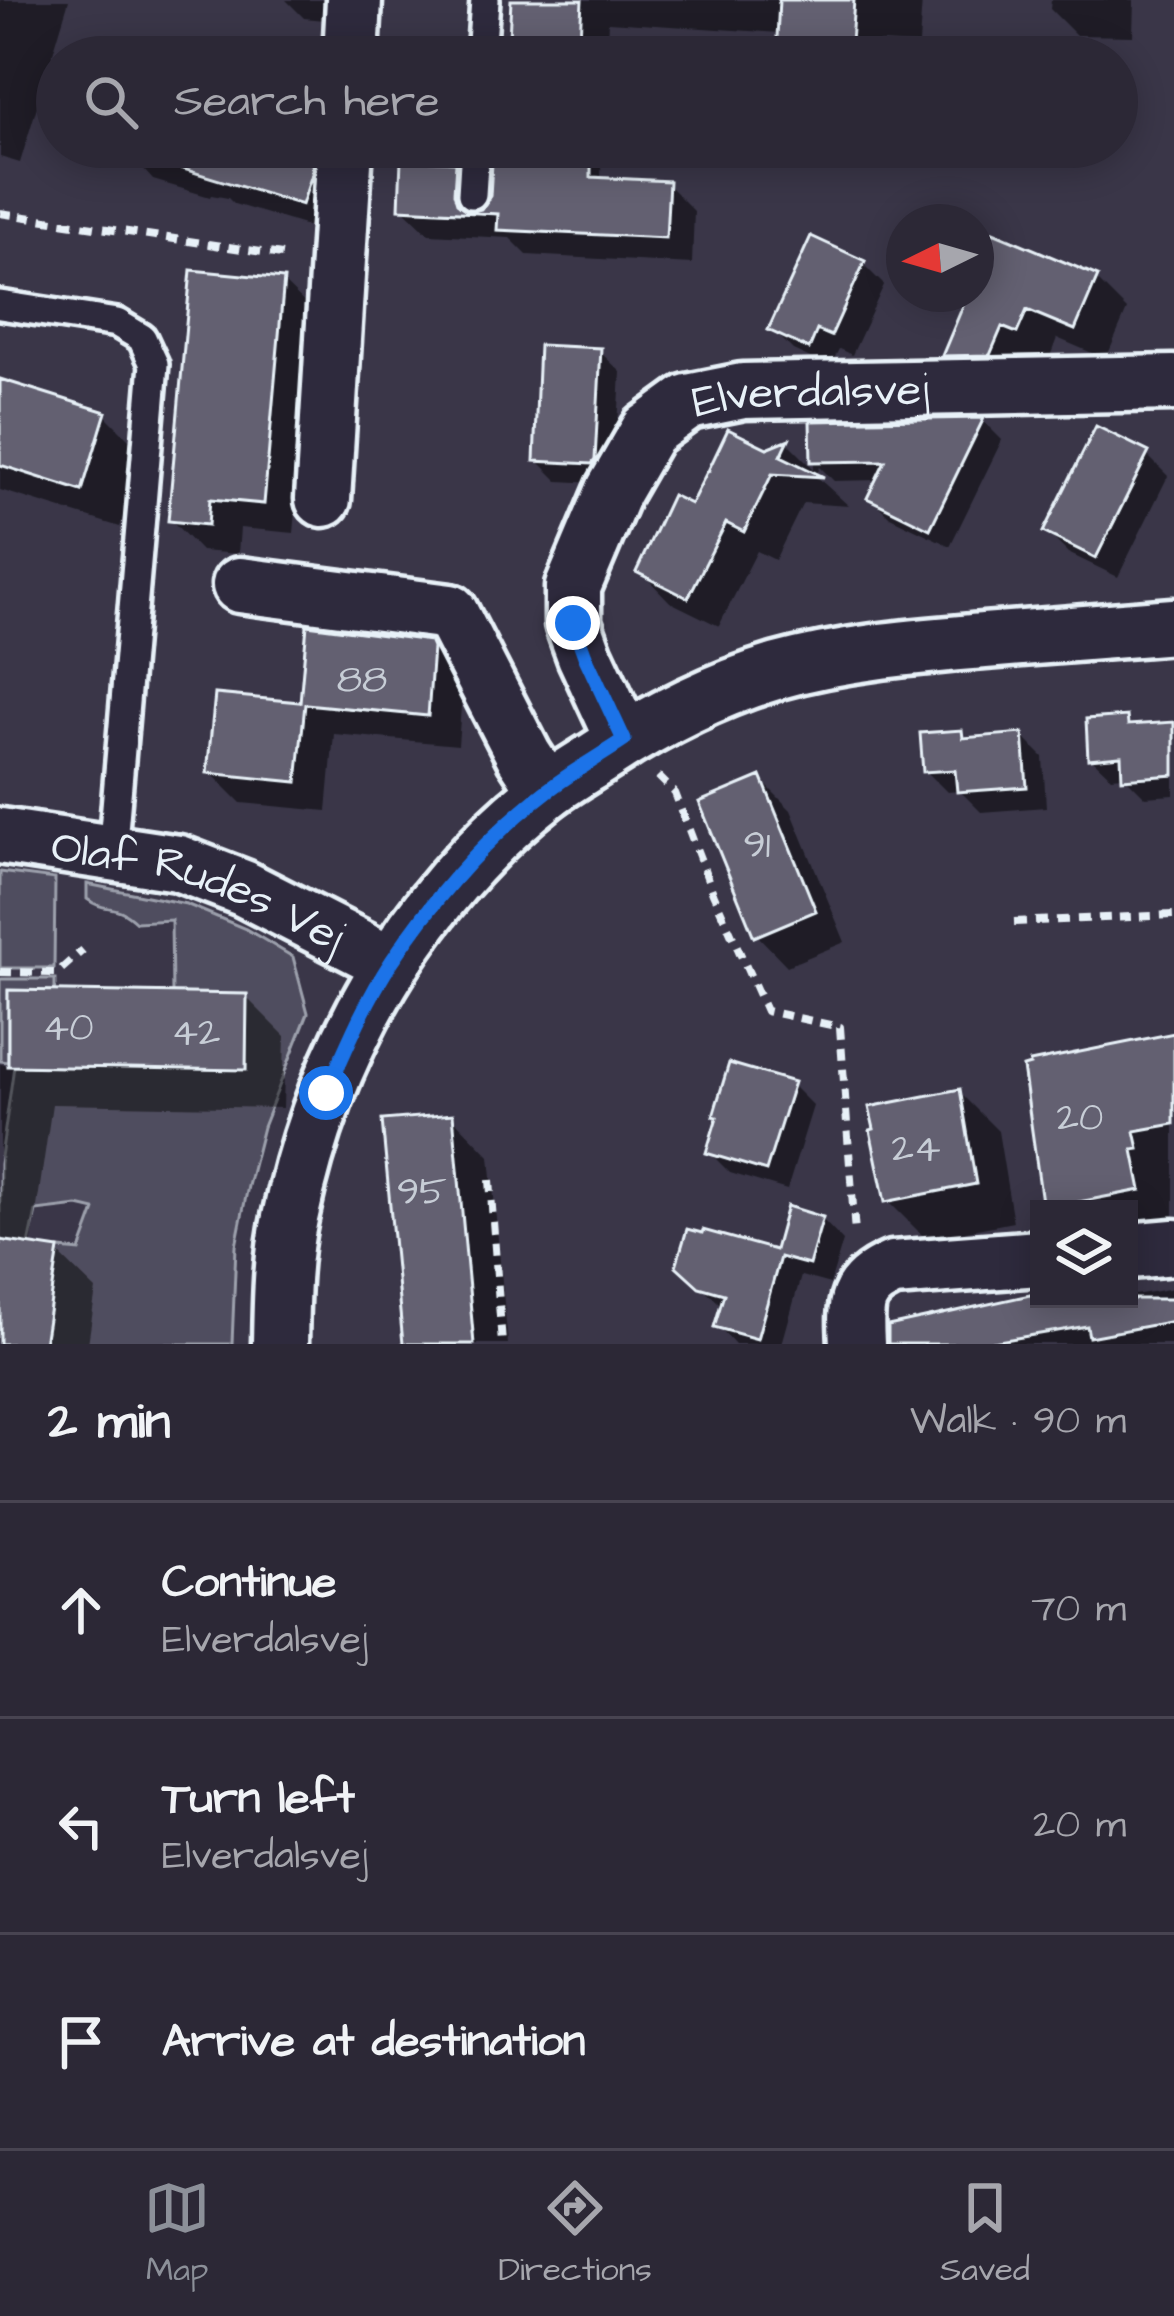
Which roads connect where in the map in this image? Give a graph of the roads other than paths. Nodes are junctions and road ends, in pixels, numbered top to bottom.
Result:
1 (355, 0) edge
2 (485, 0) edge
3 (352, 36) edge
4 (482, 36) edge
5 (344, 168) edge
6 (474, 168) edge
7 (472, 194) dead end
8 (0, 305) edge
9 (1174, 383) edge
10 (323, 499) dead end
11 (240, 585) dead end
12 (1174, 626) edge
13 (624, 740) junction
14 (547, 791) junction
15 (0, 836) edge
16 (112, 854) junction
17 (390, 963) junction
18 (1174, 1247) edge
19 (1138, 1250) edge
20 (1030, 1259) edge
21 (280, 1344) edge
22 (856, 1344) edge

1 - 3 street
2 - 4 lane
5 - 10 street
6 - 7 lane
8 - 16 lane
9 - 13 street, Elverdalsvej
11 - 14 street
12 - 13 street
13 - 14 street
14 - 17 street
15 - 16 street, Olaf Rudes Vej
16 - 17 street, Olaf Rudes Vej
17 - 21 street
18 - 19 street
20 - 22 street

